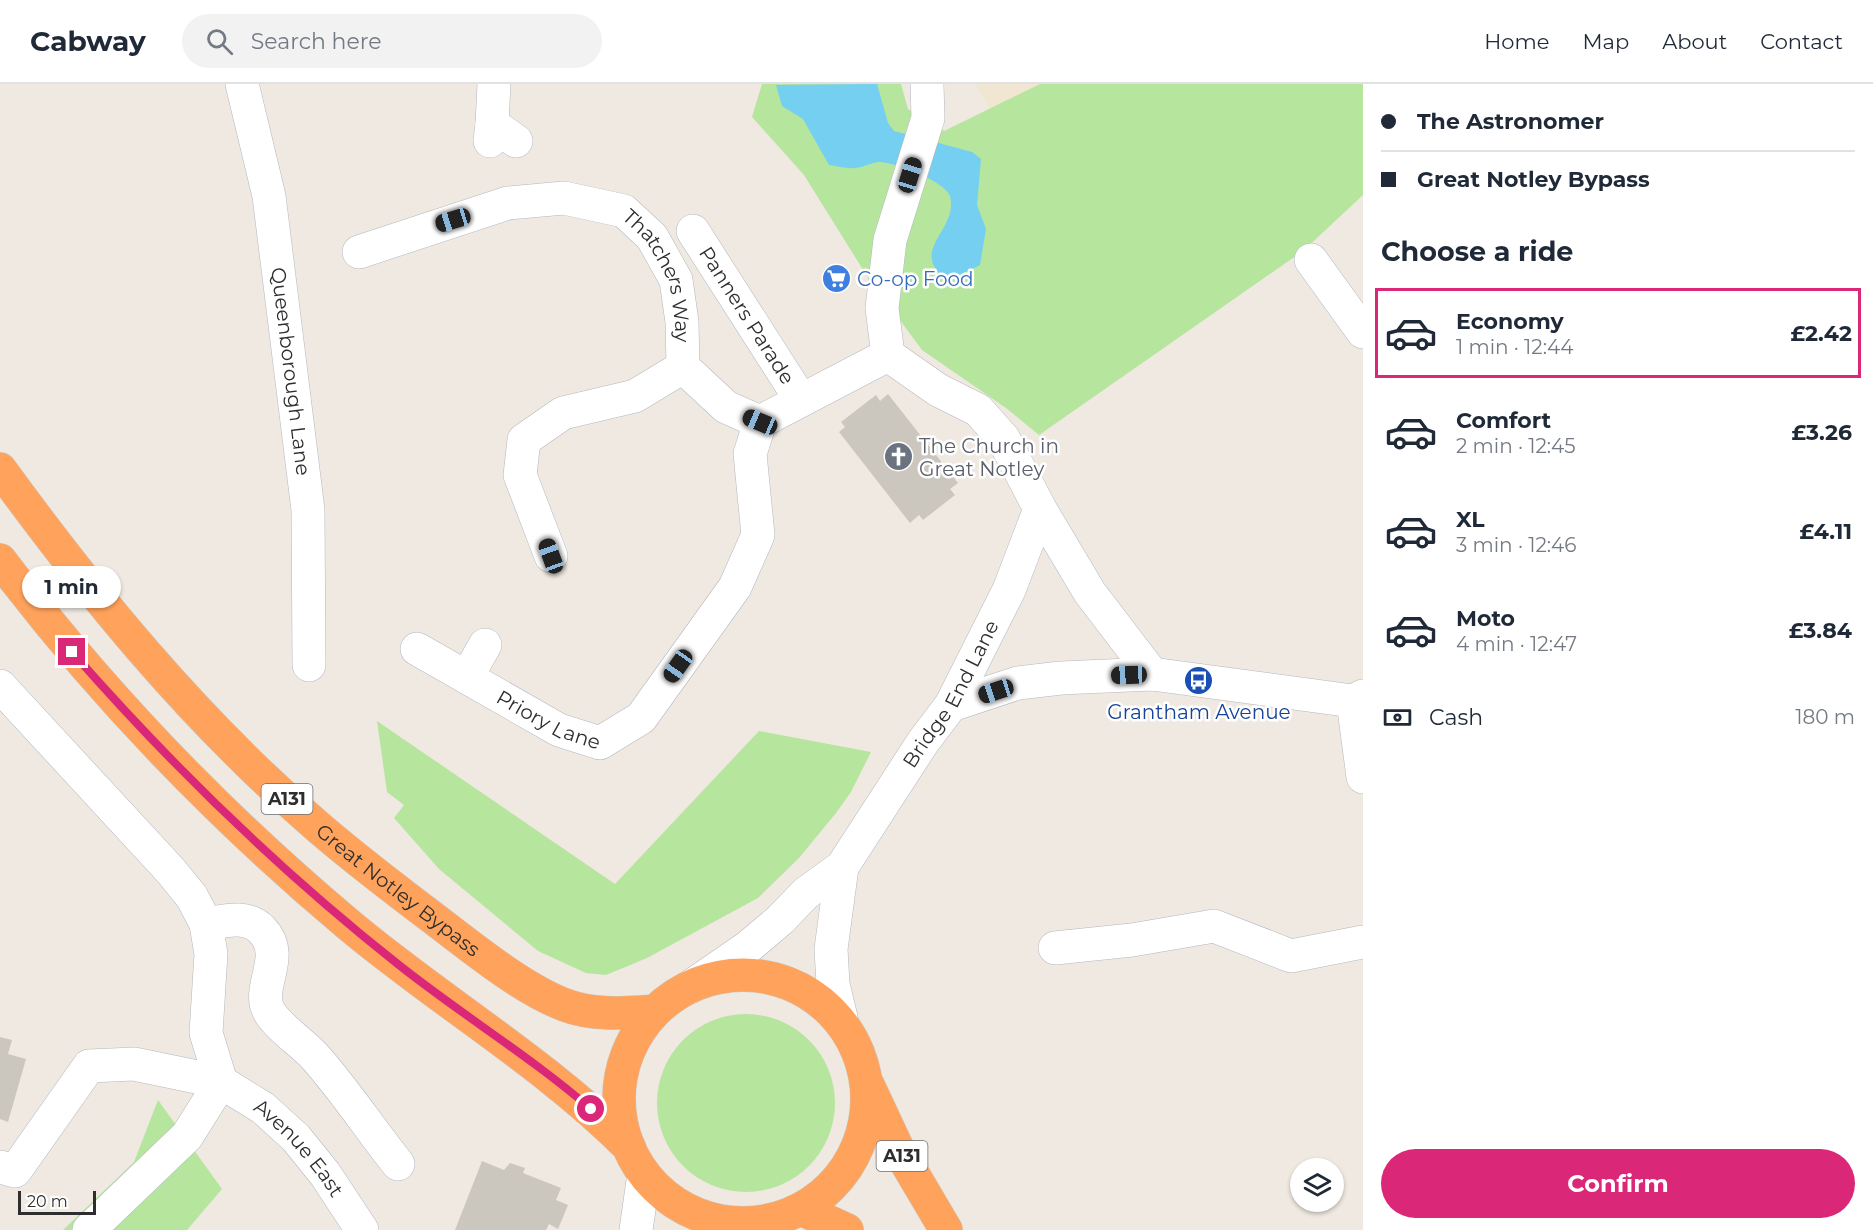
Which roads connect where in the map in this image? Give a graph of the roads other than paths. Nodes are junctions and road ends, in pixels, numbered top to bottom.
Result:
1 (242, 84) edge
2 (494, 84) edge
3 (927, 84) edge
4 (499, 135) dead end
5 (693, 231) dead end
6 (359, 252) dead end
7 (1311, 260) dead end
8 (1363, 332) edge
9 (888, 355) junction
10 (683, 367) junction
11 (801, 400) junction
12 (760, 422) junction
13 (0, 469) edge
14 (1040, 509) junction
15 (551, 556) dead end
16 (0, 560) edge
17 (486, 645) dead end
18 (417, 649) dead end
19 (309, 665) dead end
20 (1152, 674) junction
21 (467, 677) junction
22 (0, 687) edge
23 (1358, 698) edge
24 (951, 705) junction
25 (1363, 777) edge
26 (842, 867) junction
27 (206, 924) junction
28 (1363, 942) edge
29 (1055, 948) dead end
30 (690, 987) junction
31 (655, 1011) junction
32 (843, 1026) junction
33 (865, 1078) junction
34 (221, 1082) junction
35 (636, 1161) junction
36 (398, 1164) dead end
37 (0, 1167) edge
38 (801, 1209) junction
39 (749, 1226) edge
40 (89, 1230) edge
41 (362, 1230) edge
42 (636, 1230) edge
43 (848, 1230) edge
44 (946, 1230) edge

1 - 19 street, Queenborough Lane
2 - 4 street
3 - 9 street
5 - 11 street, Panners Parade
6 - 10 street, Thatchers Way
7 - 8 street
9 - 11 street
9 - 14 street
10 - 12 street, Thatchers Way
10 - 15 street, Thatchers Way
11 - 12 street
12 - 21 street, Priory Lane
13 - 31 highway, Great Notley Bypass / A131
14 - 20 street
14 - 24 street, Bridge End Lane
16 - 35 highway, A131
17 - 21 street
18 - 21 street, Priory Lane
20 - 23 street
20 - 24 street
22 - 27 street
23 - 25 street
24 - 26 street, Bridge End Lane
26 - 30 street, Bridge End Lane
26 - 32 street, Bridge End Lane
27 - 34 street
27 - 36 street
28 - 29 street
30 - 31 highway
30 - 32 highway
31 - 35 highway
32 - 33 highway
33 - 38 highway
33 - 44 highway, A131
34 - 37 street, Avenue East
34 - 40 street
34 - 41 street, Avenue East
35 - 39 highway
35 - 42 street
38 - 39 highway
38 - 43 highway

